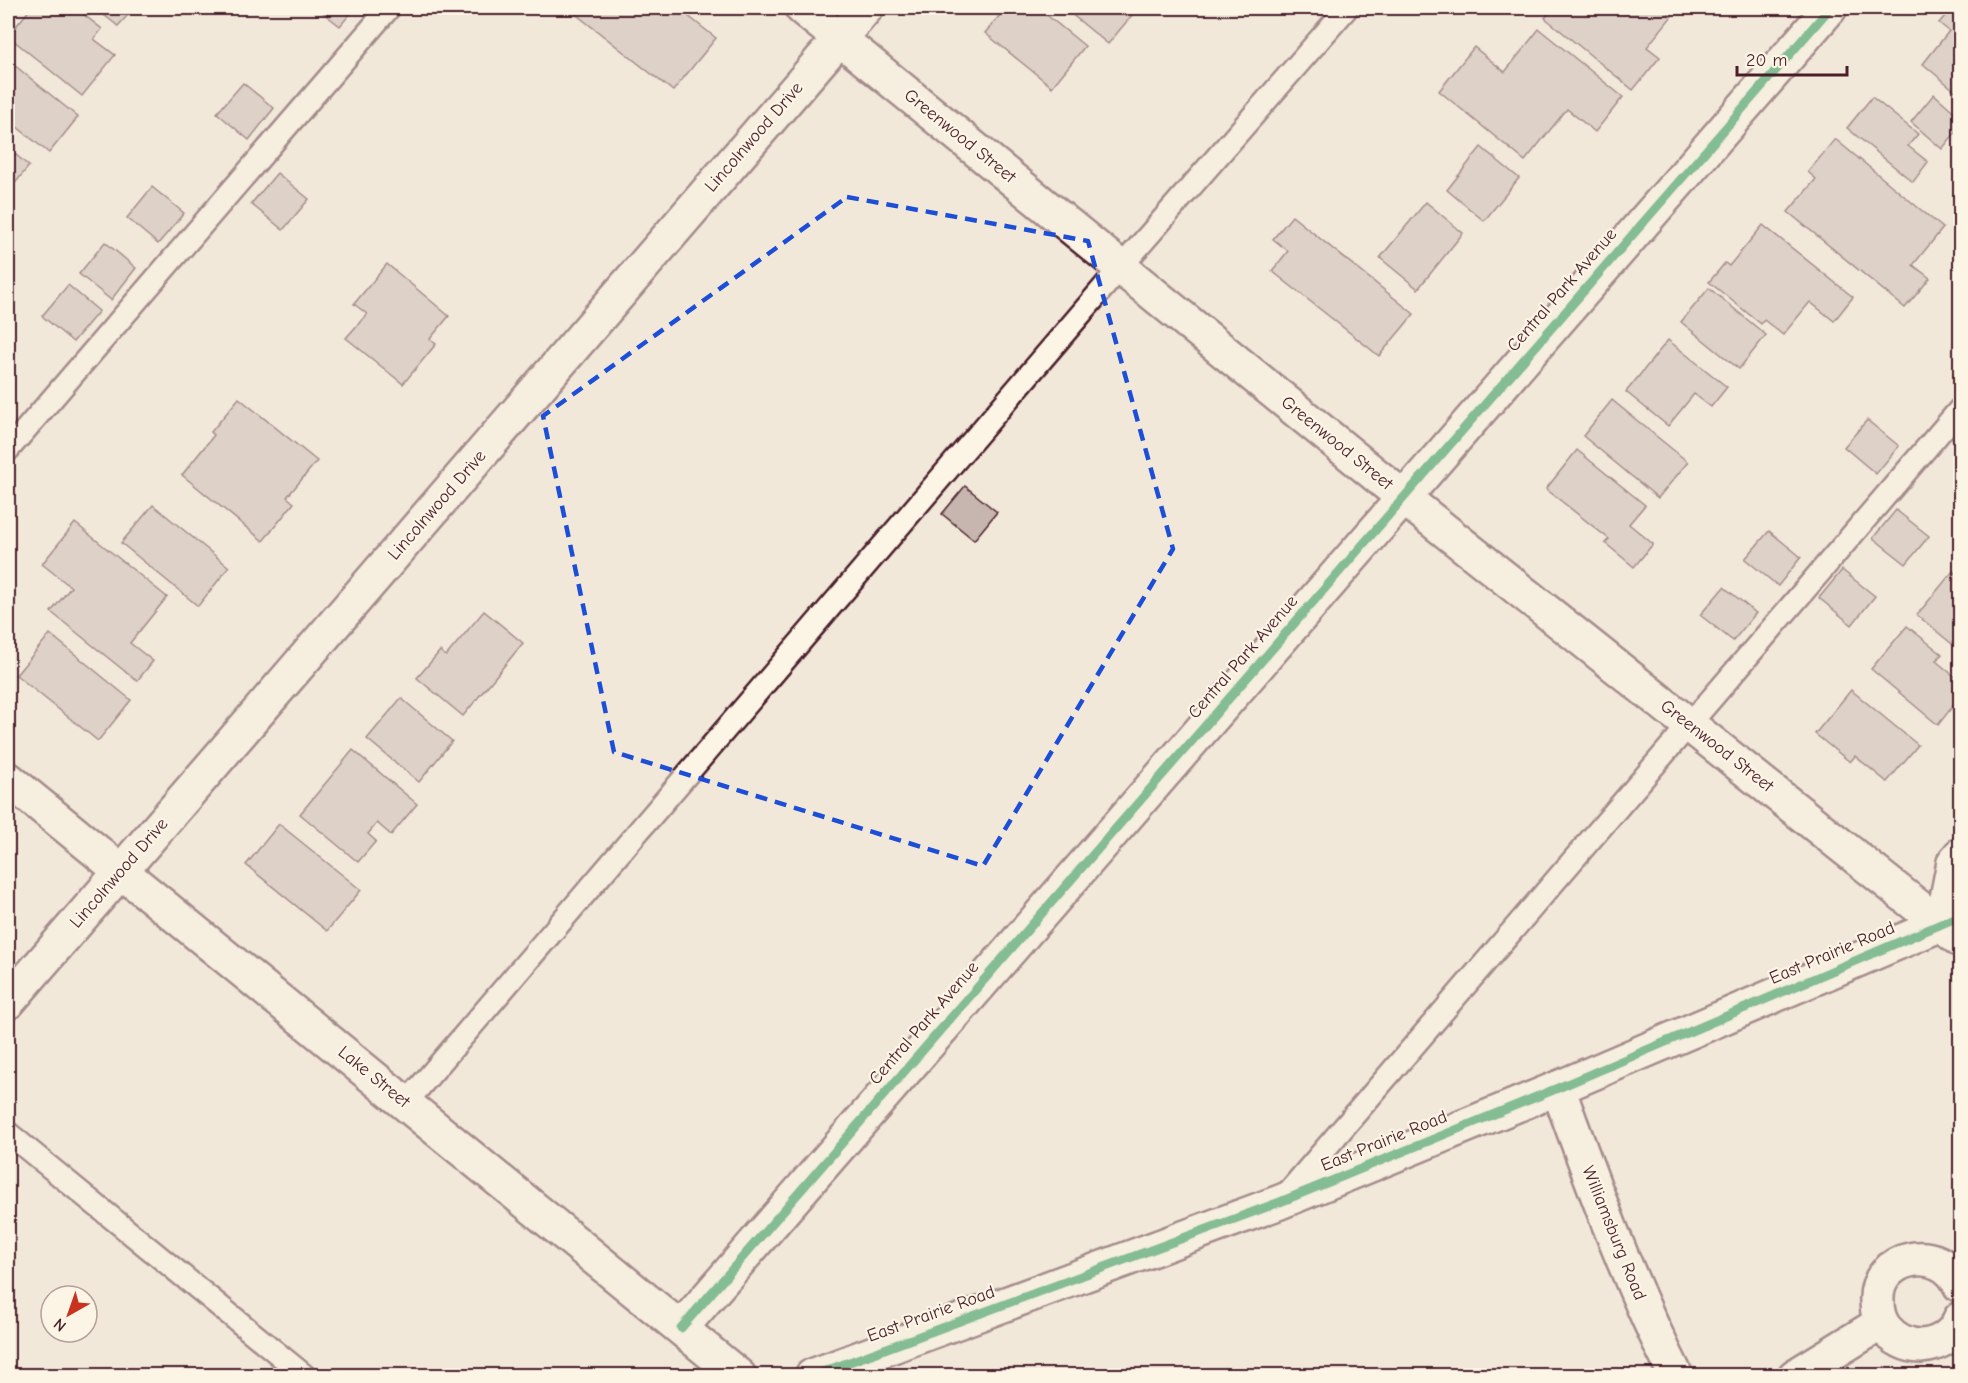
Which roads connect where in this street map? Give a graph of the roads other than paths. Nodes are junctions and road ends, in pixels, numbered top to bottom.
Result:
1 (389, 8) edge
2 (802, 8) edge
3 (866, 8) edge
4 (1347, 8) edge
5 (1830, 8) edge
6 (840, 38) junction
7 (1121, 267) junction
8 (1960, 408) edge
9 (8, 450) edge
10 (1404, 498) junction
11 (1689, 724) junction
12 (8, 779) edge
13 (1960, 855) edge
14 (121, 871) junction
15 (1954, 927) edge
16 (8, 1002) edge
17 (1558, 1088) junction
18 (405, 1103) junction
19 (8, 1133) edge
20 (1280, 1202) junction
21 (1960, 1285) edge
22 (1960, 1318) edge
23 (1881, 1323) junction
24 (681, 1328) junction
25 (305, 1376) edge
26 (739, 1376) edge
27 (812, 1376) edge
28 (1676, 1376) edge
29 (1795, 1376) edge

1 - 9 lane
2 - 6 street, Greenwood Street
3 - 6 street, Lincolnwood Drive
4 - 7 lane
5 - 10 street, Central Park Avenue
6 - 7 street, Greenwood Street
6 - 14 street, Lincolnwood Drive
7 - 10 street, Greenwood Street
7 - 18 lane
8 - 11 lane
10 - 11 street, Greenwood Street
10 - 24 street, Central Park Avenue
11 - 15 street, Greenwood Street
11 - 20 lane
12 - 14 street, Lake Street
13 - 15 street
14 - 16 street, Lincolnwood Drive
14 - 18 street, Lake Street
15 - 17 street, East Prairie Road
17 - 20 street, East Prairie Road
17 - 28 street, Williamsburg Road
18 - 24 street, Lake Street
19 - 25 lane
20 - 27 street, East Prairie Road
21 - 23 street
22 - 23 street
23 - 29 street
24 - 26 street, Lake Street

